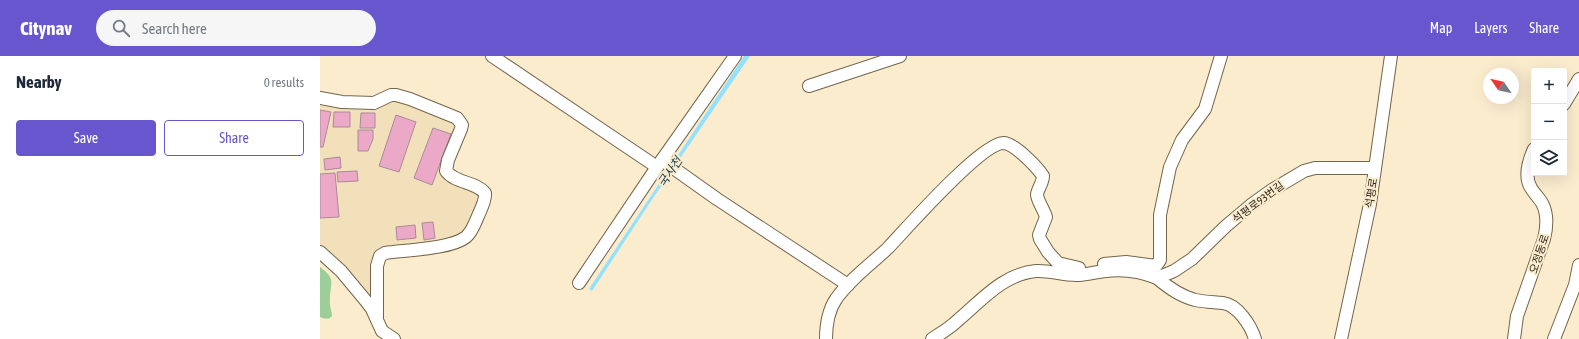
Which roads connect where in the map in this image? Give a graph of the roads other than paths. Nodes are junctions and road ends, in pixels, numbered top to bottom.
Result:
1 (492, 56) edge
2 (735, 56) edge
3 (900, 56) edge
4 (1221, 56) edge
5 (1392, 56) edge
6 (1579, 79) edge
7 (809, 86) dead end
8 (320, 98) edge
9 (1567, 99) edge
10 (1531, 156) edge
11 (661, 163) junction
12 (1375, 168) junction
13 (320, 252) edge
14 (1579, 265) edge
15 (1079, 272) junction
16 (1151, 273) junction
17 (579, 283) dead end
18 (848, 285) junction
19 (377, 319) junction
20 (377, 335) edge
21 (1343, 336) edge
22 (394, 339) edge
23 (826, 339) edge
24 (932, 339) edge
25 (1255, 339) edge
26 (1514, 339) edge
27 (1554, 339) edge

1 - 11 street
2 - 11 street
3 - 7 street
4 - 16 street
5 - 12 street, 석평로
6 - 9 street
8 - 19 street
10 - 26 street, 오정동로
11 - 17 street
11 - 18 street
12 - 16 street, 석평로93번길
12 - 21 street, 석평로
13 - 19 street
14 - 27 street
15 - 16 street
15 - 18 street
15 - 24 street
16 - 25 street
18 - 23 street
19 - 20 street
20 - 22 street

